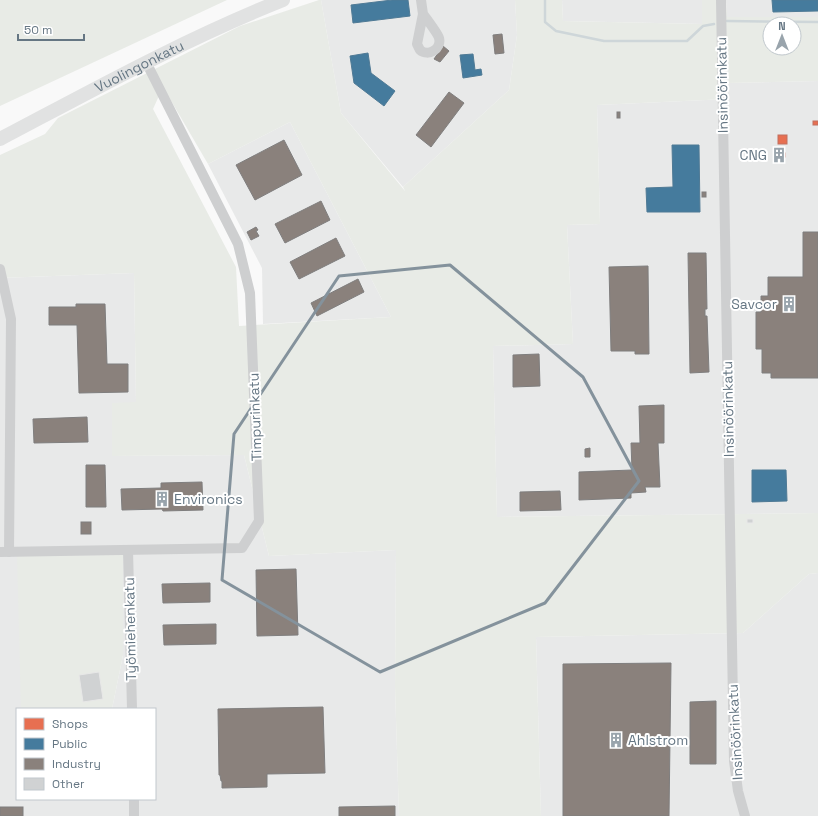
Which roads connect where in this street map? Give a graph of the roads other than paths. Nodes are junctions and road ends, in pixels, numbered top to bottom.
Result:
1 (282, 0) edge
2 (420, 0) edge
3 (721, 0) edge
4 (423, 14) dead end
5 (146, 62) junction
6 (0, 139) edge
7 (0, 269) edge
8 (128, 550) junction
9 (4, 552) edge
10 (132, 708) edge
11 (134, 800) edge
12 (134, 816) edge
13 (745, 816) edge

1 - 5 street, Vuolingonkatu
2 - 4 street
3 - 13 street, Insinöörinkatu
5 - 6 street, Vuolingonkatu
5 - 8 street, Timpurinkatu
7 - 9 street
8 - 9 street, Timpurinkatu
8 - 10 street, Työmiehenkatu
11 - 12 street

